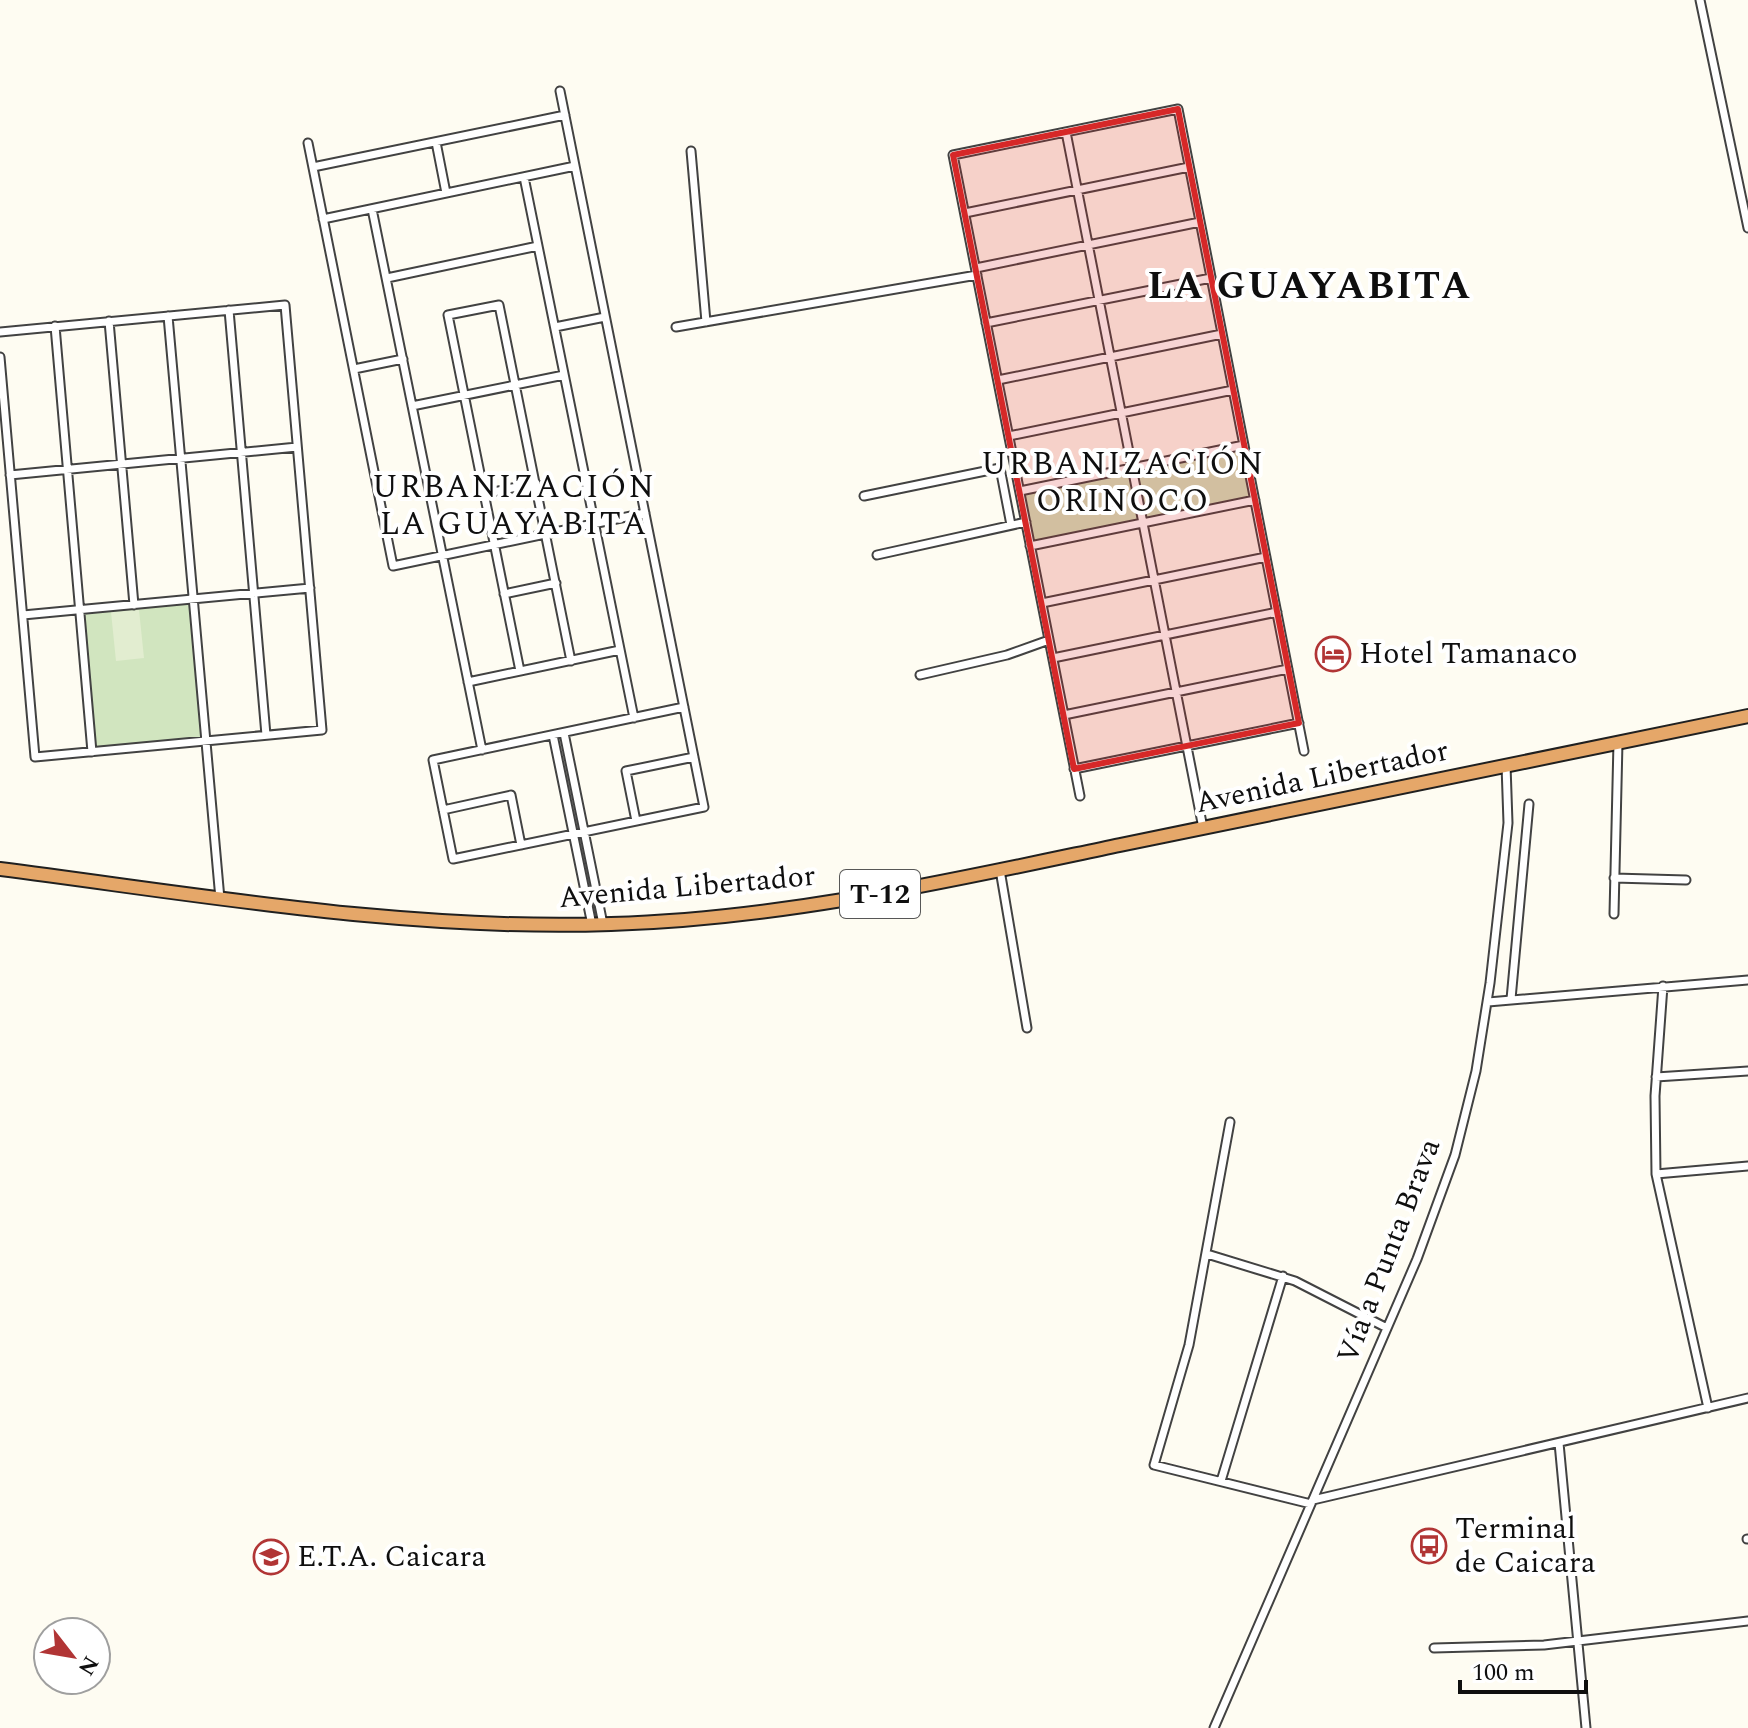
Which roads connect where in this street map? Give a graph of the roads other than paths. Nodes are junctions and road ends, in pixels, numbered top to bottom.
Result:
1 (1700, 0) edge
2 (560, 91) dead end
3 (565, 115) junction
4 (1066, 132) junction
5 (436, 142) junction
6 (308, 143) dead end
7 (691, 151) dead end
8 (575, 166) junction
9 (313, 167) junction
10 (1189, 167) junction
11 (524, 177) junction
12 (1077, 190) junction
13 (446, 193) junction
14 (1744, 193) edge
15 (372, 209) junction
16 (965, 213) junction
17 (323, 219) junction
18 (1200, 222) junction
19 (1748, 228) edge
20 (1088, 245) junction
21 (538, 246) junction
22 (976, 271) junction
23 (387, 278) junction
24 (1211, 278) junction
25 (1099, 300) junction
26 (229, 310) junction
27 (168, 316) junction
28 (605, 317) junction
29 (109, 321) junction
30 (706, 322) junction
31 (986, 323) junction
32 (55, 326) junction
33 (555, 327) junction
34 (676, 327) dead end
35 (0, 332) edge
36 (1222, 334) junction
37 (0, 357) edge
38 (1110, 357) junction
39 (403, 359) junction
40 (354, 369) junction
41 (564, 375) junction
42 (998, 380) junction
43 (516, 385) junction
44 (1233, 390) junction
45 (464, 396) junction
46 (412, 406) junction
47 (1121, 413) junction
48 (1009, 436) junction
49 (1244, 445) junction
50 (297, 447) junction
51 (241, 453) junction
52 (181, 459) junction
53 (122, 464) junction
54 (1132, 468) junction
55 (67, 469) junction
56 (10, 475) junction
57 (536, 483) junction
58 (1020, 491) junction
59 (484, 494) junction
60 (864, 496) dead end
61 (1255, 500) junction
62 (645, 513) junction
63 (1026, 522) junction
64 (1143, 523) junction
65 (594, 524) junction
66 (1011, 525) junction
67 (546, 534) junction
68 (494, 545) junction
69 (1030, 546) junction
70 (443, 555) junction
71 (877, 555) dead end
72 (1266, 557) junction
73 (1154, 580) junction
74 (556, 583) junction
75 (310, 588) junction
76 (254, 594) junction
77 (504, 594) junction
78 (193, 599) junction
79 (1042, 603) junction
80 (134, 605) junction
81 (79, 610) junction
82 (1277, 612) junction
83 (23, 615) junction
84 (1165, 635) junction
85 (1049, 640) junction
86 (620, 650) junction
87 (1053, 658) junction
88 (571, 661) junction
89 (1288, 669) junction
90 (520, 671) junction
91 (920, 675) dead end
92 (468, 682) junction
93 (1176, 692) junction
94 (684, 707) junction
95 (1064, 715) junction
96 (1748, 716) edge
97 (634, 718) junction
98 (1299, 723) junction
99 (564, 733) junction
100 (266, 735) junction
101 (553, 735) junction
102 (205, 741) junction
103 (1618, 742) junction
104 (1187, 746) junction
105 (482, 750) junction
106 (1304, 751) dead end
107 (92, 752) junction
108 (694, 757) junction
109 (1506, 765) junction
110 (1074, 769) junction
111 (1080, 796) dead end
112 (1529, 804) dead end
113 (443, 810) junction
114 (636, 821) junction
115 (1203, 828) junction
116 (584, 832) junction
117 (573, 834) junction
118 (521, 845) junction
119 (0, 869) edge
120 (1000, 870) junction
121 (1614, 878) junction
122 (1686, 880) dead end
123 (220, 899) junction
124 (1614, 914) dead end
125 (597, 924) junction
126 (1748, 980) edge
127 (1663, 986) junction
128 (1511, 999) junction
129 (1488, 1002) junction
130 (1027, 1028) dead end
131 (1748, 1071) edge
132 (1656, 1077) junction
133 (1230, 1122) dead end
134 (1748, 1166) edge
135 (1656, 1174) junction
136 (1207, 1254) junction
137 (1283, 1276) junction
138 (1387, 1328) junction
139 (1748, 1398) edge
140 (1708, 1408) junction
141 (1559, 1443) junction
142 (1221, 1481) junction
143 (1312, 1502) junction
144 (1748, 1621) edge
145 (1578, 1641) junction
146 (1434, 1648) dead end
147 (1214, 1728) edge
148 (1586, 1728) edge

1 - 14 street
2 - 3 street
3 - 5 street
3 - 8 street
4 - 10 street
4 - 12 street
4 - 16 street
5 - 9 street
5 - 13 street
6 - 9 street
7 - 30 street
8 - 11 street
8 - 28 street
9 - 17 street
10 - 12 street
10 - 18 street
11 - 13 street
11 - 21 street
12 - 16 street
12 - 20 street
13 - 15 street
14 - 19 street
15 - 17 street
15 - 23 street
16 - 22 street
17 - 40 street
18 - 20 street
18 - 24 street
20 - 22 street
20 - 25 street
21 - 23 street
21 - 33 street
22 - 30 street
22 - 31 street
23 - 39 street
24 - 25 street
24 - 36 street
25 - 31 street
25 - 38 street
26 - 27 street
26 - 50 street
26 - 51 street
27 - 29 street
27 - 52 street
28 - 33 street
28 - 62 street
29 - 32 street
29 - 53 street
30 - 34 street
31 - 42 street
32 - 35 street
32 - 55 street
33 - 41 street
36 - 38 street
36 - 44 street
37 - 56 street
38 - 42 street
38 - 47 street
39 - 40 street
39 - 46 street
40 - 70 street
41 - 43 street
41 - 65 street
42 - 48 street
43 - 45 street
43 - 45 street
43 - 57 street
44 - 47 street
44 - 49 street
45 - 46 street
45 - 59 street
46 - 70 street
47 - 48 street
47 - 54 street
48 - 58 street
49 - 54 street
49 - 61 street
50 - 51 street
50 - 75 street
51 - 52 street
51 - 76 street
52 - 53 street
52 - 78 street
53 - 55 street
53 - 80 street
54 - 58 street
54 - 64 street
55 - 56 street
55 - 81 street
56 - 83 street
57 - 59 street
57 - 67 street
58 - 63 street
59 - 68 street
60 - 66 street
61 - 64 street
61 - 72 street
62 - 65 street
62 - 94 street
63 - 66 street
63 - 69 street
64 - 69 street
64 - 73 street
65 - 67 street
65 - 86 street
66 - 71 street
67 - 68 street
67 - 74 street
68 - 70 street
68 - 77 street
69 - 79 street
70 - 92 street
72 - 73 street
72 - 82 street
73 - 79 street
73 - 84 street
74 - 77 street
74 - 88 street
75 - 76 street
75 - 100 street
76 - 78 street
76 - 100 street
77 - 90 street
78 - 80 street
78 - 102 street
79 - 85 street
80 - 81 street
81 - 83 street
81 - 107 street
82 - 84 street
82 - 89 street
83 - 107 street
84 - 87 street
84 - 93 street
85 - 87 street
85 - 91 street
86 - 88 street
86 - 97 street
87 - 95 street
88 - 90 street
89 - 93 street
89 - 98 street
90 - 92 street
92 - 105 street
93 - 95 street
93 - 104 street
94 - 97 street
94 - 108 street
95 - 110 street
96 - 103 highway, Avenida Libertador / T-12
97 - 99 street
98 - 104 street
98 - 106 street
99 - 101 street
99 - 116 street
100 - 102 street
101 - 105 street
101 - 117 street
102 - 107 street
102 - 123 street
103 - 109 highway, Avenida Libertador / T-12
103 - 121 street
104 - 110 street
104 - 115 street
105 - 113 street
108 - 114 street
108 - 114 street
109 - 115 highway, Avenida Libertador / T-12
109 - 129 street, Vía a Punta Brava
110 - 111 street
112 - 128 street
113 - 118 street
113 - 118 street
114 - 116 street
115 - 120 highway, Avenida Libertador / T-12
116 - 117 street
116 - 125 street
117 - 118 street
117 - 125 street
119 - 123 highway, Avenida Libertador / T-12
120 - 125 highway, Avenida Libertador / T-12
120 - 130 street
121 - 122 street
121 - 124 street
123 - 125 highway, Avenida Libertador / T-12
126 - 127 street
127 - 128 street
127 - 132 street
128 - 129 street
129 - 138 street, Vía a Punta Brava
131 - 132 street
132 - 135 street
133 - 136 street
134 - 135 street
135 - 140 street
136 - 137 street
136 - 142 street
137 - 138 street
137 - 142 street
138 - 143 street, Vía a Punta Brava
139 - 140 street
140 - 141 street
141 - 143 street
141 - 145 street
142 - 143 street
143 - 147 street, Vía a Punta Brava
144 - 145 street
145 - 146 street
145 - 148 street

